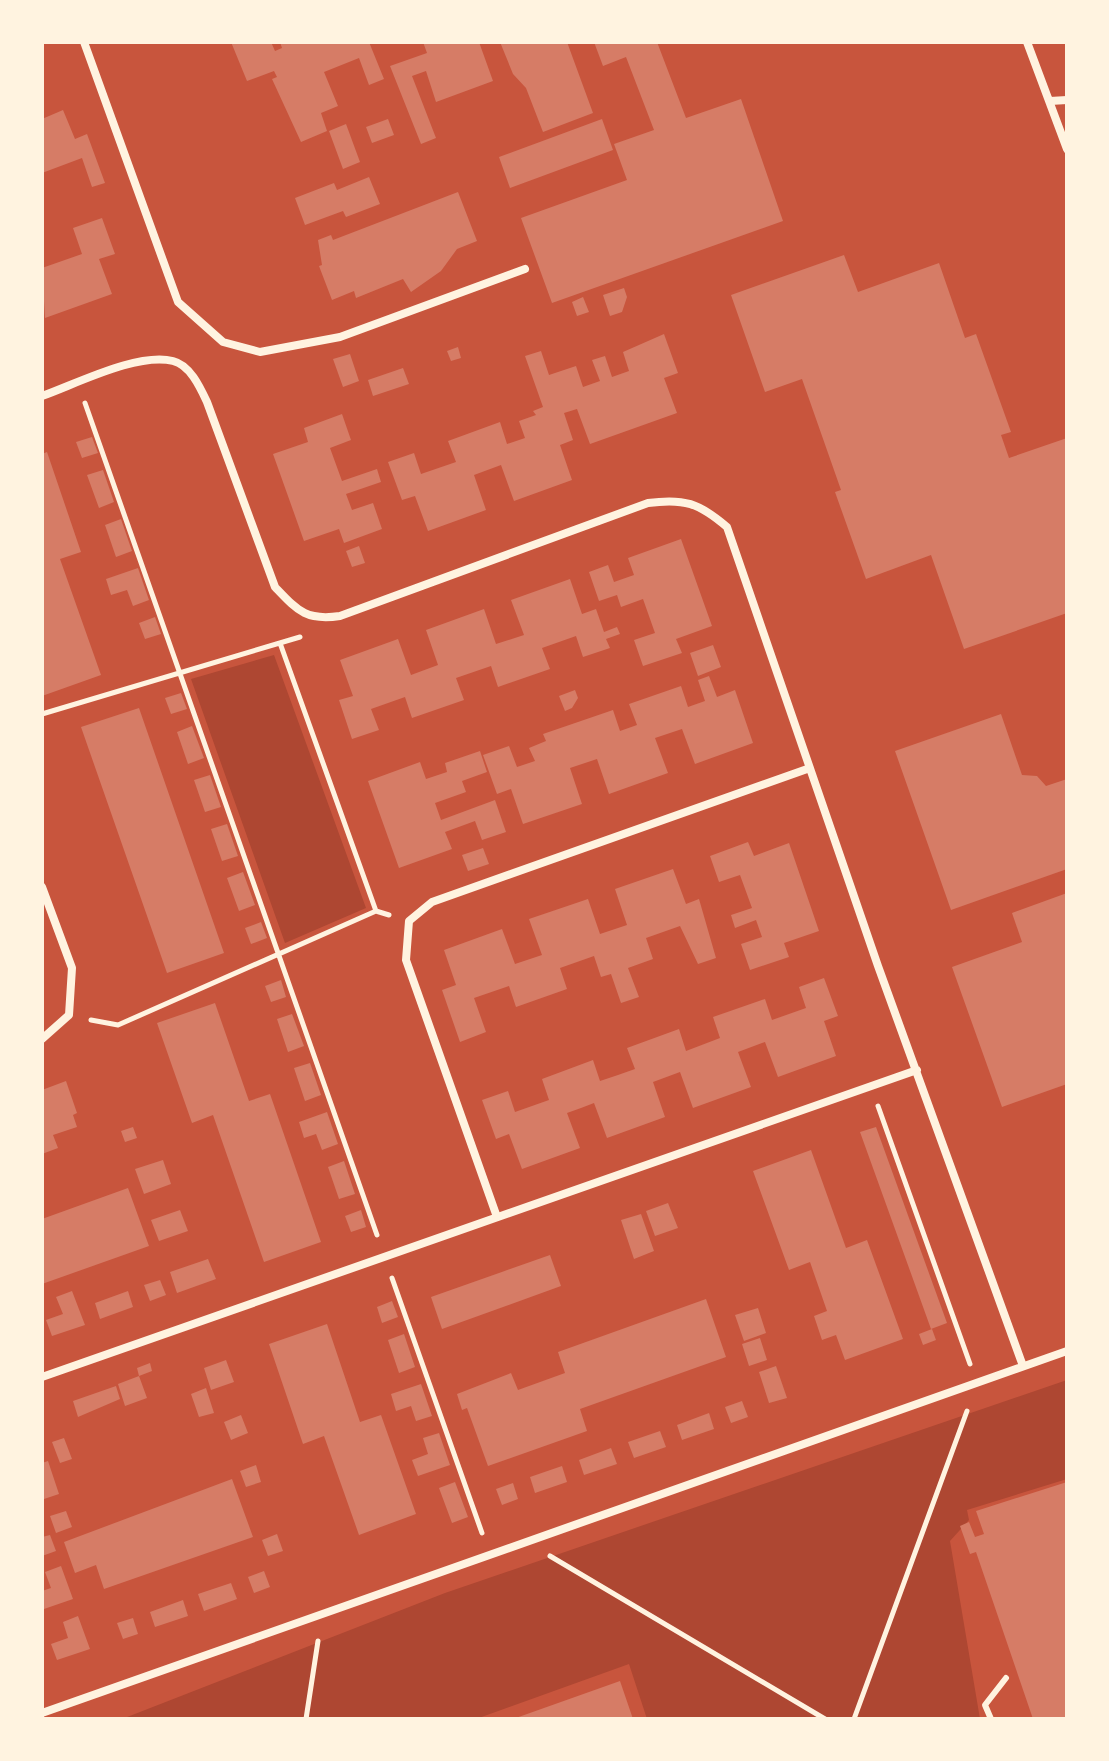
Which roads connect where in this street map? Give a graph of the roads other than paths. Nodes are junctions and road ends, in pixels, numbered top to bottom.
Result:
1 (84, 42) edge
2 (1027, 42) edge
3 (1067, 100) edge
4 (1050, 101) junction
5 (1067, 149) edge
6 (525, 269) dead end
7 (42, 396) edge
8 (810, 768) junction
9 (42, 887) edge
10 (42, 1039) edge
11 (917, 1070) junction
12 (497, 1217) junction
13 (1067, 1351) edge
14 (1023, 1366) junction
15 (42, 1377) edge
16 (1006, 1678) dead end
17 (42, 1713) edge
18 (991, 1719) edge

1 - 6 street
2 - 4 street
3 - 4 street
4 - 5 street
7 - 8 street
8 - 11 street
8 - 12 street
9 - 10 street
11 - 12 street
11 - 14 street
12 - 15 street
13 - 14 street
14 - 17 street
16 - 18 lane

